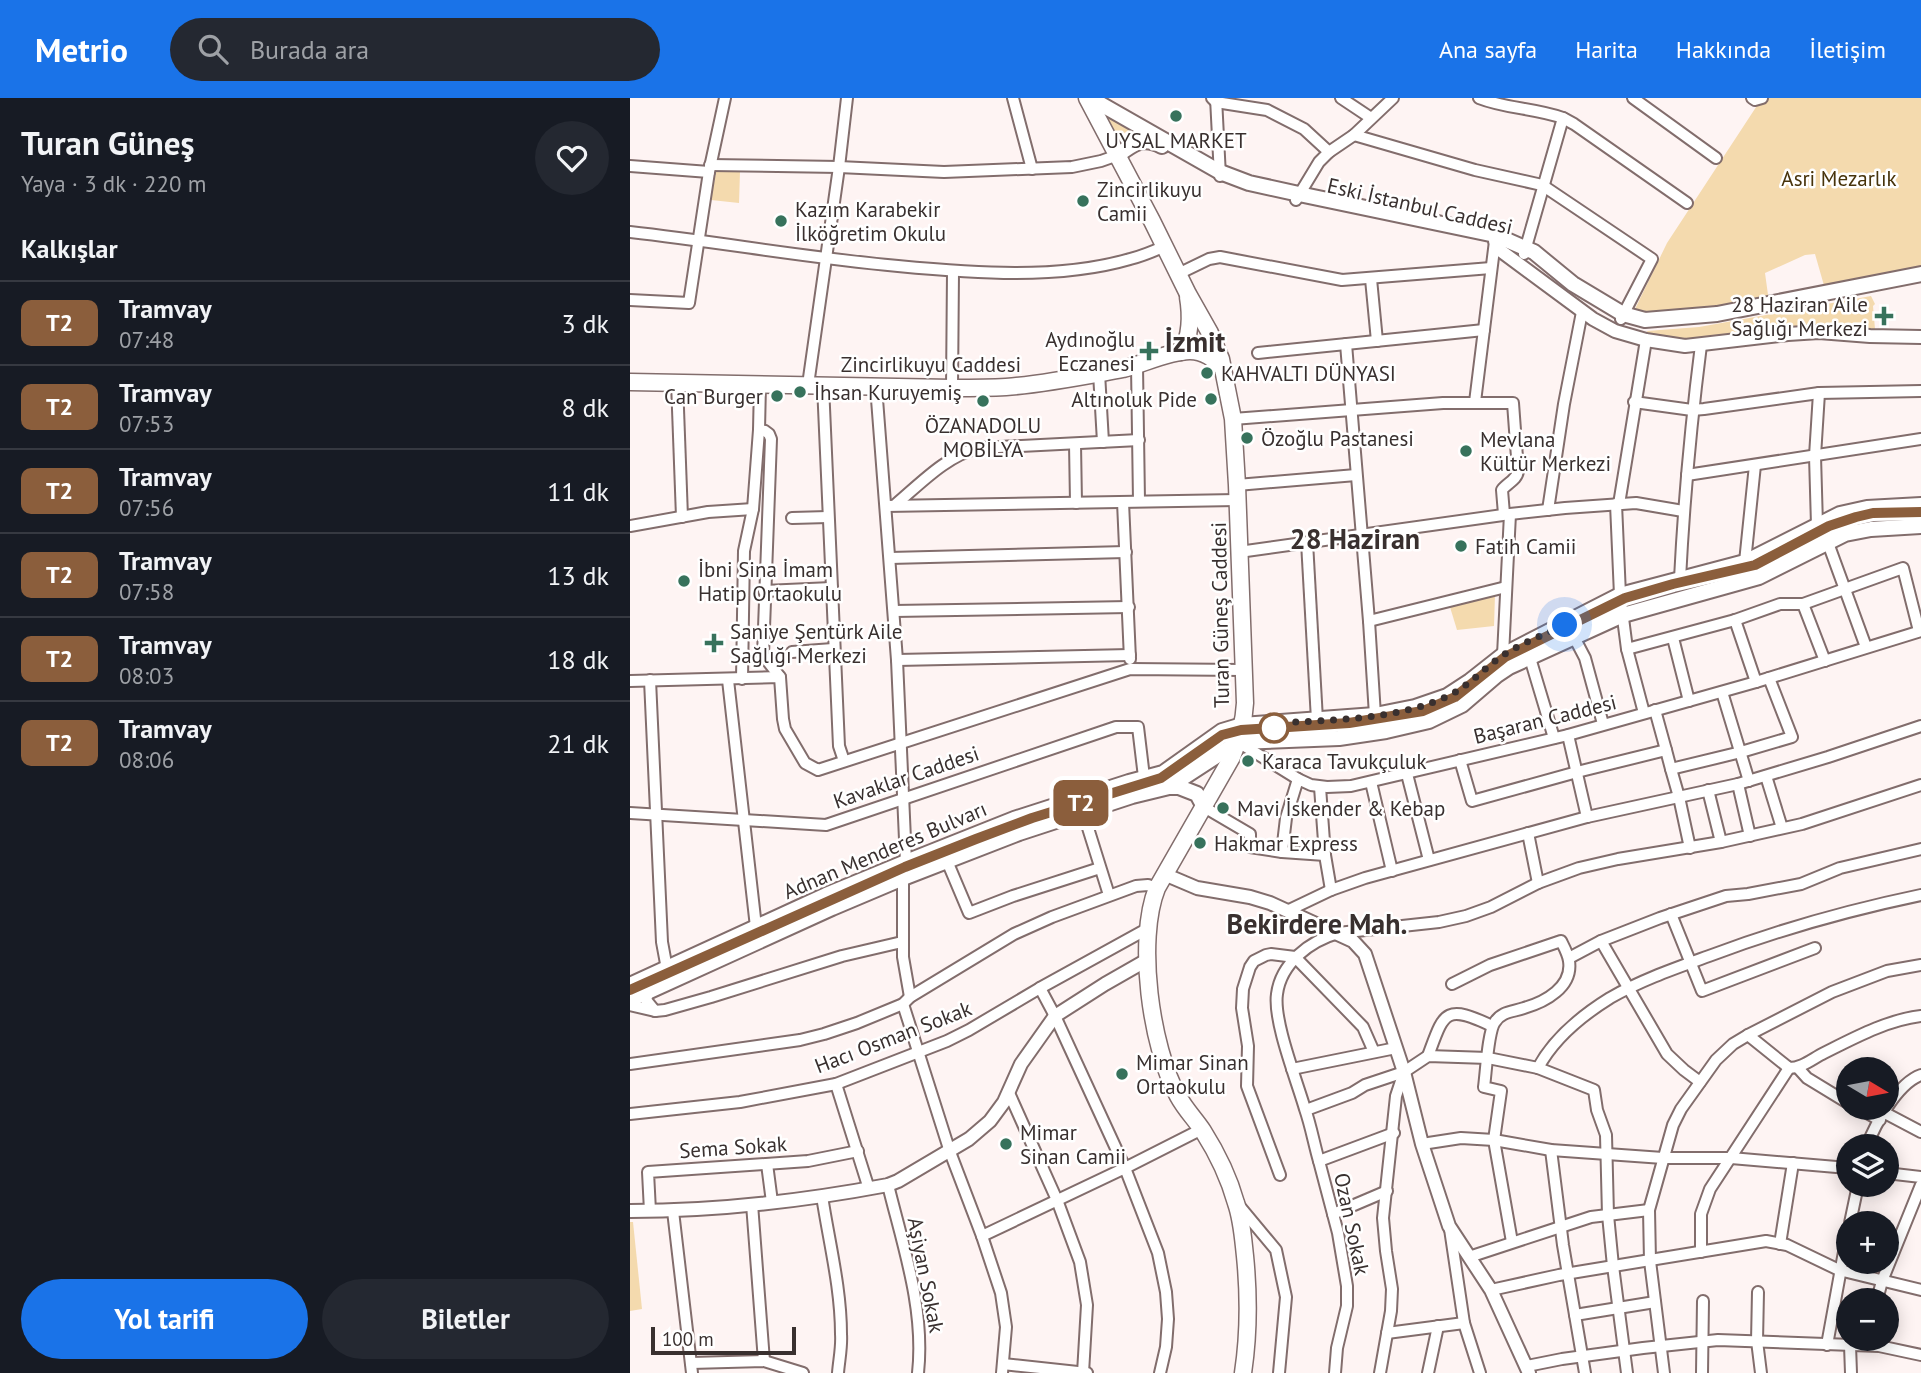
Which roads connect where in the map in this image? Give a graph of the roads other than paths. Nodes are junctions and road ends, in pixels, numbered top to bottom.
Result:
1 (725, 98) edge
2 (846, 98) edge
3 (1013, 98) edge
4 (1089, 98) edge
5 (1340, 98) edge
6 (1393, 98) edge
7 (1479, 98) edge
8 (1633, 98) edge
9 (1752, 98) edge
10 (1762, 98) edge
11 (1215, 99) edge
12 (1371, 118) junction
13 (1563, 118) junction
14 (1155, 134) junction
15 (1353, 135) junction
16 (1329, 152) junction
17 (1118, 155) junction
18 (1716, 158) dead end
19 (630, 166) edge
20 (839, 167) junction
21 (710, 169) junction
22 (1032, 169) junction
23 (1220, 176) junction
24 (1542, 185) junction
25 (1297, 197) junction
26 (1686, 203) dead end
27 (630, 232) edge
28 (1495, 238) junction
29 (698, 240) junction
30 (1165, 246) junction
31 (1525, 251) junction
32 (825, 259) junction
33 (1491, 268) junction
34 (953, 272) junction
35 (1178, 274) junction
36 (1921, 276) edge
37 (1371, 279) junction
38 (1188, 294) junction
39 (630, 300) edge
40 (1582, 312) junction
41 (1622, 317) junction
42 (1484, 330) junction
43 (1921, 337) edge
44 (1646, 340) junction
45 (1377, 341) junction
46 (1346, 344) junction
47 (1701, 345) junction
48 (1181, 352) junction
49 (1258, 353) dead end
50 (1137, 366) junction
51 (1223, 368) junction
52 (1099, 373) junction
53 (630, 382) edge
54 (677, 382) junction
55 (760, 384) junction
56 (816, 385) junction
57 (876, 386) junction
58 (952, 388) junction
59 (1921, 391) edge
60 (1819, 393) junction
61 (1475, 402) junction
62 (1634, 402) junction
63 (1351, 410) junction
64 (1692, 410) junction
65 (1233, 419) junction
66 (759, 430) junction
67 (1921, 439) edge
68 (1139, 440) junction
69 (1103, 442) junction
70 (1075, 444) junction
71 (1815, 456) junction
72 (1755, 465) junction
73 (1356, 475) junction
74 (1687, 475) junction
75 (1237, 492) junction
76 (1139, 501) junction
77 (1123, 502) junction
78 (1076, 503) junction
79 (1618, 504) junction
80 (891, 505) junction
81 (1921, 505) edge
82 (753, 509) junction
83 (1548, 510) junction
84 (1684, 511) junction
85 (1507, 514) junction
86 (682, 517) junction
87 (828, 517) junction
88 (792, 518) dead end
89 (1817, 525) junction
90 (630, 526) edge
91 (1921, 526) edge
92 (1362, 534) junction
93 (1307, 542) junction
94 (1828, 543) junction
95 (1126, 552) junction
96 (1239, 552) junction
97 (890, 558) junction
98 (1745, 562) junction
99 (1681, 579) junction
100 (1506, 587) junction
101 (832, 588) junction
102 (1844, 588) junction
103 (764, 591) junction
104 (1620, 595) junction
105 (1803, 604) junction
106 (1129, 607) junction
107 (894, 611) junction
108 (1623, 615) junction
109 (1735, 620) junction
110 (1369, 621) junction
111 (1920, 631) edge
112 (1574, 637) junction
113 (1673, 638) junction
114 (1866, 647) junction
115 (833, 649) junction
116 (1628, 649) junction
117 (792, 652) dead end
118 (1130, 655) junction
119 (1503, 655) junction
120 (1530, 658) junction
121 (897, 660) junction
122 (1825, 661) junction
123 (1130, 669) junction
124 (1243, 670) junction
125 (780, 677) junction
126 (1769, 678) junction
127 (742, 679) junction
128 (650, 680) junction
129 (728, 680) junction
130 (630, 681) edge
131 (1756, 682) junction
132 (1722, 692) junction
133 (1689, 701) junction
134 (1649, 712) junction
135 (1375, 715) junction
136 (1317, 720) junction
137 (1603, 724) junction
138 (1242, 725) junction
139 (1921, 726) edge
140 (1568, 735) junction
141 (1554, 738) junction
142 (1238, 742) junction
143 (901, 744) junction
144 (1666, 750) junction
145 (1741, 752) junction
146 (1461, 760) junction
147 (844, 761) junction
148 (1671, 769) junction
149 (1577, 772) junction
150 (1163, 773) junction
151 (1407, 774) junction
152 (1766, 776) junction
153 (1144, 777) junction
154 (1298, 779) junction
155 (1371, 782) junction
156 (1743, 782) junction
157 (1921, 785) edge
158 (1320, 786) junction
159 (1169, 787) junction
160 (1709, 790) junction
161 (1679, 797) junction
162 (903, 798) junction
163 (1204, 807) junction
164 (1083, 812) junction
165 (630, 813) edge
166 (655, 814) junction
167 (1587, 817) junction
168 (743, 820) junction
169 (1782, 828) junction
170 (1528, 833) junction
171 (1750, 836) junction
172 (1721, 842) junction
173 (1689, 848) junction
174 (1921, 849) edge
175 (1282, 852) junction
176 (1325, 855) junction
177 (1429, 860) junction
178 (947, 861) junction
179 (906, 862) junction
180 (1100, 868) junction
181 (1392, 871) junction
182 (903, 878) junction
183 (1161, 881) junction
184 (1538, 883) junction
185 (1331, 890) junction
186 (1109, 894) junction
187 (1921, 895) edge
188 (1287, 911) junction
189 (1671, 914) junction
190 (756, 928) junction
191 (1147, 929) junction
192 (1338, 933) junction
193 (1601, 941) junction
194 (902, 942) junction
195 (1815, 948) dead end
196 (1295, 957) junction
197 (1569, 958) junction
198 (1147, 960) junction
199 (1690, 962) junction
200 (1921, 964) edge
201 (667, 969) junction
202 (630, 984) edge
203 (1451, 984) dead end
204 (1040, 988) junction
205 (1628, 989) junction
206 (649, 990) junction
207 (906, 1001) junction
208 (630, 1002) edge
209 (655, 1011) junction
210 (1055, 1016) junction
211 (1921, 1016) edge
212 (1492, 1026) junction
213 (1748, 1035) junction
214 (1396, 1048) junction
215 (1374, 1052) junction
216 (917, 1053) junction
217 (1428, 1056) junction
218 (1488, 1058) junction
219 (630, 1064) edge
220 (1538, 1068) junction
221 (1793, 1068) junction
222 (1292, 1069) junction
223 (1404, 1072) junction
224 (1921, 1075) edge
225 (1700, 1082) junction
226 (836, 1084) junction
227 (1009, 1093) junction
228 (1899, 1094) edge
229 (1836, 1095) edge
230 (1306, 1110) junction
231 (630, 1114) edge
232 (1890, 1120) edge
233 (1202, 1129) junction
234 (1921, 1132) edge
235 (1394, 1133) junction
236 (1494, 1140) junction
237 (1422, 1144) junction
238 (1551, 1150) junction
239 (858, 1151) junction
240 (950, 1152) junction
241 (1606, 1154) junction
242 (1663, 1158) junction
243 (1731, 1158) junction
244 (1319, 1161) junction
245 (1793, 1163) junction
246 (767, 1164) junction
247 (1836, 1167) edge
248 (1125, 1168) junction
249 (1899, 1174) edge
250 (1280, 1175) dead end
251 (1921, 1177) edge
252 (888, 1185) junction
253 (1921, 1185) edge
254 (869, 1189) junction
255 (1387, 1191) junction
256 (822, 1196) junction
257 (1056, 1200) junction
258 (772, 1202) junction
259 (752, 1204) junction
260 (1237, 1204) junction
261 (1649, 1210) junction
262 (630, 1211) edge
263 (650, 1211) junction
264 (673, 1211) junction
265 (1332, 1214) junction
266 (1608, 1215) junction
267 (1449, 1226) junction
268 (1560, 1226) junction
269 (982, 1236) junction
270 (1512, 1242) junction
271 (1780, 1244) junction
272 (1701, 1252) junction
273 (1469, 1257) junction
274 (1650, 1261) junction
275 (1613, 1266) junction
276 (1836, 1269) edge
277 (1569, 1273) junction
278 (1838, 1274) edge
279 (1855, 1274) edge
280 (1882, 1281) junction
281 (1880, 1288) edge
282 (1491, 1290) junction
283 (1921, 1290) edge
284 (1758, 1292) dead end
285 (1703, 1301) dead end
286 (1655, 1302) junction
287 (1619, 1308) junction
288 (1575, 1315) junction
289 (1464, 1323) junction
290 (1438, 1326) junction
291 (1387, 1333) junction
292 (1757, 1341) junction
293 (1702, 1342) junction
294 (1826, 1345) junction
295 (1836, 1345) edge
296 (1661, 1346) junction
297 (1625, 1350) junction
298 (1899, 1350) edge
299 (1850, 1351) edge
300 (1921, 1355) edge
301 (1582, 1356) junction
302 (764, 1361) junction
303 (691, 1368) edge
304 (1002, 1368) edge
305 (1528, 1370) edge
306 (803, 1373) edge
307 (838, 1373) edge
308 (918, 1373) edge
309 (1084, 1373) edge
310 (1160, 1373) edge
311 (1243, 1373) edge
312 (1279, 1373) edge
313 (1335, 1373) edge
314 (1380, 1373) edge
315 (1428, 1373) edge
316 (1480, 1373) edge
317 (1585, 1373) edge
318 (1627, 1373) edge
319 (1664, 1373) edge
320 (1702, 1373) edge
321 (1761, 1373) edge
322 (1852, 1373) edge

1 - 21 street
2 - 20 street
3 - 22 street
4 - 14 main road, Eski İstanbul Caddesi
4 - 17 main road, Turan Güneş Caddesi
5 - 12 street
6 - 12 street
7 - 13 street
8 - 18 street
9 - 10 street
11 - 16 street
11 - 23 street
12 - 15 street
13 - 24 street
13 - 26 street
14 - 17 main road
14 - 23 main road, Eski İstanbul Caddesi
15 - 16 street
15 - 24 street
16 - 25 street
17 - 22 street
17 - 23 main road, Eski İstanbul Caddesi
17 - 30 main road, Turan Güneş Caddesi
19 - 21 street
20 - 21 street
20 - 22 street
20 - 32 street
21 - 29 street
23 - 25 main road, Eski İstanbul Caddesi
24 - 31 street
24 - 41 street
25 - 28 main road, Eski İstanbul Caddesi
27 - 29 street
28 - 31 main road, Eski İstanbul Caddesi
28 - 33 street
28 - 40 street
29 - 32 street
29 - 39 street
30 - 34 street
30 - 35 main road, Turan Güneş Caddesi
31 - 41 main road, Eski İstanbul Caddesi
32 - 34 street
32 - 56 street
33 - 37 street
33 - 42 street
34 - 58 street
35 - 37 street
35 - 38 main road, Turan Güneş Caddesi
36 - 41 main road, Eski İstanbul Caddesi
37 - 45 street
38 - 48 main road
38 - 51 main road, Turan Güneş Caddesi
40 - 44 street
40 - 83 street
42 - 45 street
42 - 61 street
43 - 47 street
44 - 47 street
44 - 62 street
45 - 46 street
46 - 49 street
46 - 63 street
47 - 64 street
48 - 50 main road, Zincirlikuyu Caddesi
48 - 51 main road
50 - 52 main road, Zincirlikuyu Caddesi
50 - 68 street
51 - 65 main road, Turan Güneş Caddesi
52 - 58 main road, Zincirlikuyu Caddesi
52 - 69 street
53 - 54 main road, Zincirlikuyu Caddesi
54 - 55 main road, Zincirlikuyu Caddesi
54 - 86 street
55 - 56 main road, Zincirlikuyu Caddesi
55 - 66 street
56 - 57 main road, Zincirlikuyu Caddesi
56 - 87 street
57 - 58 main road, Zincirlikuyu Caddesi
57 - 80 street
59 - 60 street
60 - 64 street
60 - 71 street
61 - 63 street
61 - 85 street
62 - 64 street
62 - 79 street
63 - 65 street
63 - 73 street
64 - 74 street
65 - 75 main road, Turan Güneş Caddesi
66 - 82 street
66 - 103 street
67 - 71 street
68 - 69 street
68 - 76 street
69 - 70 street
70 - 78 street
70 - 80 street
71 - 72 street
71 - 89 street
72 - 74 street
72 - 98 street
73 - 75 street
73 - 92 street
74 - 84 street
75 - 76 street
75 - 96 main road, Turan Güneş Caddesi
76 - 77 street
77 - 78 street
77 - 95 street
78 - 80 street
79 - 83 street
79 - 84 street
79 - 104 street
80 - 97 street
81 - 89 main road
82 - 86 street
82 - 127 street
83 - 85 street
84 - 99 street
85 - 92 street
85 - 100 street
86 - 90 street
87 - 88 street
87 - 101 street
89 - 98 main road
91 - 94 main road
92 - 93 street
92 - 110 street
93 - 96 street
93 - 136 street
94 - 102 street
94 - 108 main road
95 - 97 street
95 - 106 street
96 - 124 main road, Turan Güneş Caddesi
97 - 107 street
98 - 99 main road
99 - 104 main road
100 - 110 street
100 - 119 street
101 - 103 street
101 - 115 street
102 - 105 street
102 - 111 street
102 - 114 street
103 - 125 street
104 - 108 street
104 - 119 main road
105 - 109 street
105 - 122 street
106 - 107 street
106 - 118 street
107 - 121 street
108 - 112 main road
108 - 116 street
109 - 113 street
109 - 131 street
110 - 135 street
111 - 114 street, Başaran Caddesi
112 - 120 main road
112 - 137 street
113 - 116 street
113 - 133 street
114 - 122 street, Başaran Caddesi
115 - 117 street
115 - 147 street
116 - 134 street
118 - 121 street
118 - 123 street
119 - 135 main road
120 - 141 street
120 - 142 main road
121 - 143 street
122 - 126 street, Başaran Caddesi
123 - 124 street
123 - 143 street
124 - 138 main road, Turan Güneş Caddesi
125 - 127 street
125 - 147 street
126 - 131 street, Başaran Caddesi
126 - 145 street
127 - 129 street
128 - 129 street
128 - 130 street
128 - 166 street
129 - 168 street
131 - 132 street, Başaran Caddesi
132 - 133 street, Başaran Caddesi
132 - 145 street
133 - 134 street, Başaran Caddesi
134 - 137 street, Başaran Caddesi
134 - 144 street
135 - 136 main road
136 - 138 main road
137 - 140 street, Başaran Caddesi
138 - 142 main road, Turan Güneş Caddesi
138 - 150 main road, Adnan Menderes Bulvarı
139 - 152 street
140 - 141 street, Başaran Caddesi
140 - 149 street
141 - 146 street, Başaran Caddesi
142 - 154 street, Başaran Caddesi
142 - 159 main road, Adnan Menderes Bulvarı
142 - 163 main road, Turan Güneş Caddesi
143 - 147 street
143 - 162 street
144 - 148 street
144 - 149 street
145 - 148 street
145 - 156 street
146 - 149 street
146 - 151 street, Başaran Caddesi
148 - 161 street
149 - 167 street
150 - 153 main road, Adnan Menderes Bulvarı
150 - 159 main road
151 - 155 street, Başaran Caddesi
151 - 177 street
152 - 156 street
152 - 169 street
153 - 162 street, Kavaklar Caddesi
153 - 179 main road, Adnan Menderes Bulvarı
154 - 158 street, Başaran Caddesi
154 - 175 street
155 - 158 street, Başaran Caddesi
155 - 181 street
156 - 160 street
156 - 171 street
157 - 169 street
158 - 176 street
159 - 163 main road
159 - 164 main road, Adnan Menderes Bulvarı
160 - 161 street
160 - 172 street
161 - 167 street
161 - 173 street
162 - 168 street, Kavaklar Caddesi
162 - 179 street
163 - 175 street
163 - 183 main road, Turan Güneş Caddesi
164 - 178 main road, Adnan Menderes Bulvarı
164 - 180 street
165 - 166 street, Kavaklar Caddesi
166 - 168 street, Kavaklar Caddesi
166 - 201 street
167 - 170 street
168 - 190 street
169 - 171 street
170 - 177 street
170 - 184 street
171 - 172 street
172 - 173 street
173 - 184 street
174 - 189 street
175 - 176 street
176 - 185 street
177 - 181 street
178 - 180 street
178 - 182 main road, Adnan Menderes Bulvarı
179 - 182 street
179 - 190 main road, Adnan Menderes Bulvarı
180 - 186 street
181 - 185 street
182 - 194 street
182 - 206 main road, Adnan Menderes Bulvarı
183 - 186 street
183 - 188 street
183 - 191 main road, Turan Güneş Caddesi
184 - 192 street
185 - 188 street
186 - 207 street
187 - 199 street
188 - 192 street
189 - 193 street
189 - 199 street
190 - 201 main road, Adnan Menderes Bulvarı
191 - 198 main road, Turan Güneş Caddesi
191 - 204 street, Hacı Osman Sokak
192 - 196 street
192 - 214 street
193 - 197 street
193 - 205 street
194 - 207 street
194 - 209 street
195 - 199 street
196 - 215 street
196 - 222 street
196 - 250 street
197 - 203 street
197 - 212 street
198 - 210 street
198 - 233 main road, Turan Güneş Caddesi
199 - 205 street
200 - 213 street
201 - 202 main road, Adnan Menderes Bulvarı
204 - 210 street
204 - 216 street, Hacı Osman Sokak
205 - 220 street
205 - 225 street
206 - 208 main road, Adnan Menderes Bulvarı
206 - 209 street
207 - 216 street
207 - 219 street
208 - 209 street
210 - 227 street
210 - 248 street
211 - 221 street
212 - 217 street
212 - 218 street
213 - 221 street
213 - 225 street
214 - 215 street
214 - 223 street
215 - 222 street
216 - 226 street, Hacı Osman Sokak
216 - 240 street
217 - 218 street
217 - 223 street
218 - 220 street
218 - 236 street
220 - 241 street
221 - 229 street
221 - 243 street
222 - 230 street
223 - 230 street
223 - 235 street
223 - 237 street
224 - 228 street
225 - 242 street
226 - 231 street, Hacı Osman Sokak
226 - 239 street
227 - 240 street
227 - 257 street
230 - 244 street
232 - 234 street
233 - 248 street
233 - 260 main road, Turan Güneş Caddesi
235 - 244 street, Ozan Sokak
235 - 255 street
236 - 237 street
236 - 238 street
236 - 270 street
237 - 267 street
238 - 241 street
238 - 268 street
239 - 246 street, Sema Sokak
239 - 254 street
240 - 252 street
240 - 269 street
241 - 242 street
241 - 266 street
242 - 243 street
242 - 261 street
243 - 245 street
243 - 272 street
244 - 265 street, Ozan Sokak
245 - 247 street
245 - 271 street
246 - 258 street
246 - 263 street, Sema Sokak
248 - 257 street
248 - 310 street
249 - 251 street
252 - 254 street
252 - 308 street, Aşiyan Sokak
253 - 280 street
254 - 256 street
255 - 265 street
255 - 291 street
256 - 258 street
256 - 307 street
257 - 269 street
257 - 309 street
258 - 259 street
259 - 264 street
259 - 302 street
260 - 311 main road, Turan Güneş Caddesi
260 - 312 street
261 - 266 street
261 - 274 street
262 - 263 street
263 - 264 street
264 - 303 street
265 - 313 street, Ozan Sokak
266 - 268 street
266 - 275 street
267 - 273 street
267 - 289 street
268 - 270 street
268 - 277 street
269 - 304 street
270 - 273 street
271 - 272 street
271 - 276 street
272 - 274 street
273 - 282 street
274 - 275 street
274 - 286 street
275 - 277 street
275 - 287 street
277 - 282 street
277 - 288 street
278 - 294 street
279 - 280 street
280 - 281 street
280 - 283 street
282 - 305 street
284 - 292 street
285 - 293 street
286 - 287 street
286 - 296 street
287 - 288 street
287 - 297 street
288 - 301 street
289 - 290 street
289 - 316 street
290 - 291 street
290 - 315 street
291 - 314 street
292 - 293 street
292 - 294 street
292 - 321 street
293 - 296 street
293 - 320 street
294 - 295 street
296 - 297 street
296 - 319 street
297 - 301 street
297 - 318 street
298 - 300 street
299 - 322 street
301 - 305 street
301 - 317 street
302 - 303 street
302 - 306 street
304 - 309 street

